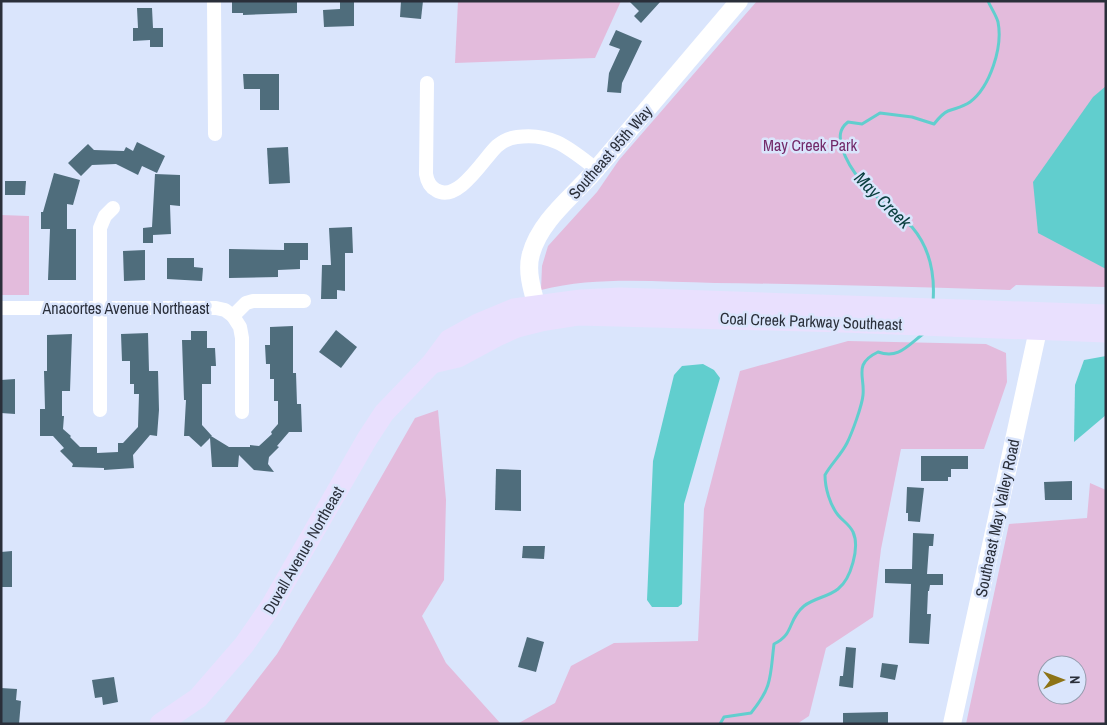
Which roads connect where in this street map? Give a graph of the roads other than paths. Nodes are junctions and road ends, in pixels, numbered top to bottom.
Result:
1 (214, 1) edge
2 (739, 1) edge
3 (427, 83) dead end
4 (215, 134) dead end
5 (596, 169) junction
6 (113, 208) dead end
7 (304, 301) dead end
8 (1, 308) edge
9 (100, 308) junction
10 (539, 313) junction
11 (1106, 315) edge
12 (233, 316) junction
13 (1039, 321) junction
14 (1106, 332) edge
15 (432, 363) junction
16 (100, 410) dead end
17 (242, 412) dead end
18 (160, 724) edge
19 (952, 724) edge

1 - 4 street
2 - 5 street, Southeast 95th Way
3 - 5 street
5 - 10 street, Southeast 95th Way
6 - 9 street
7 - 12 street, Anacortes Avenue Northeast
8 - 9 street, Anacortes Avenue Northeast
9 - 12 street, Anacortes Avenue Northeast
9 - 16 street
10 - 13 main road, Coal Creek Parkway Southeast
10 - 15 main road, Coal Creek Parkway Southeast
10 - 15 main road, Duvall Avenue Northeast
11 - 13 main road, Coal Creek Parkway Southeast
12 - 17 street
13 - 14 main road, Coal Creek Parkway Southeast
13 - 19 street, Southeast May Valley Road
15 - 18 main road, Duvall Avenue Northeast

